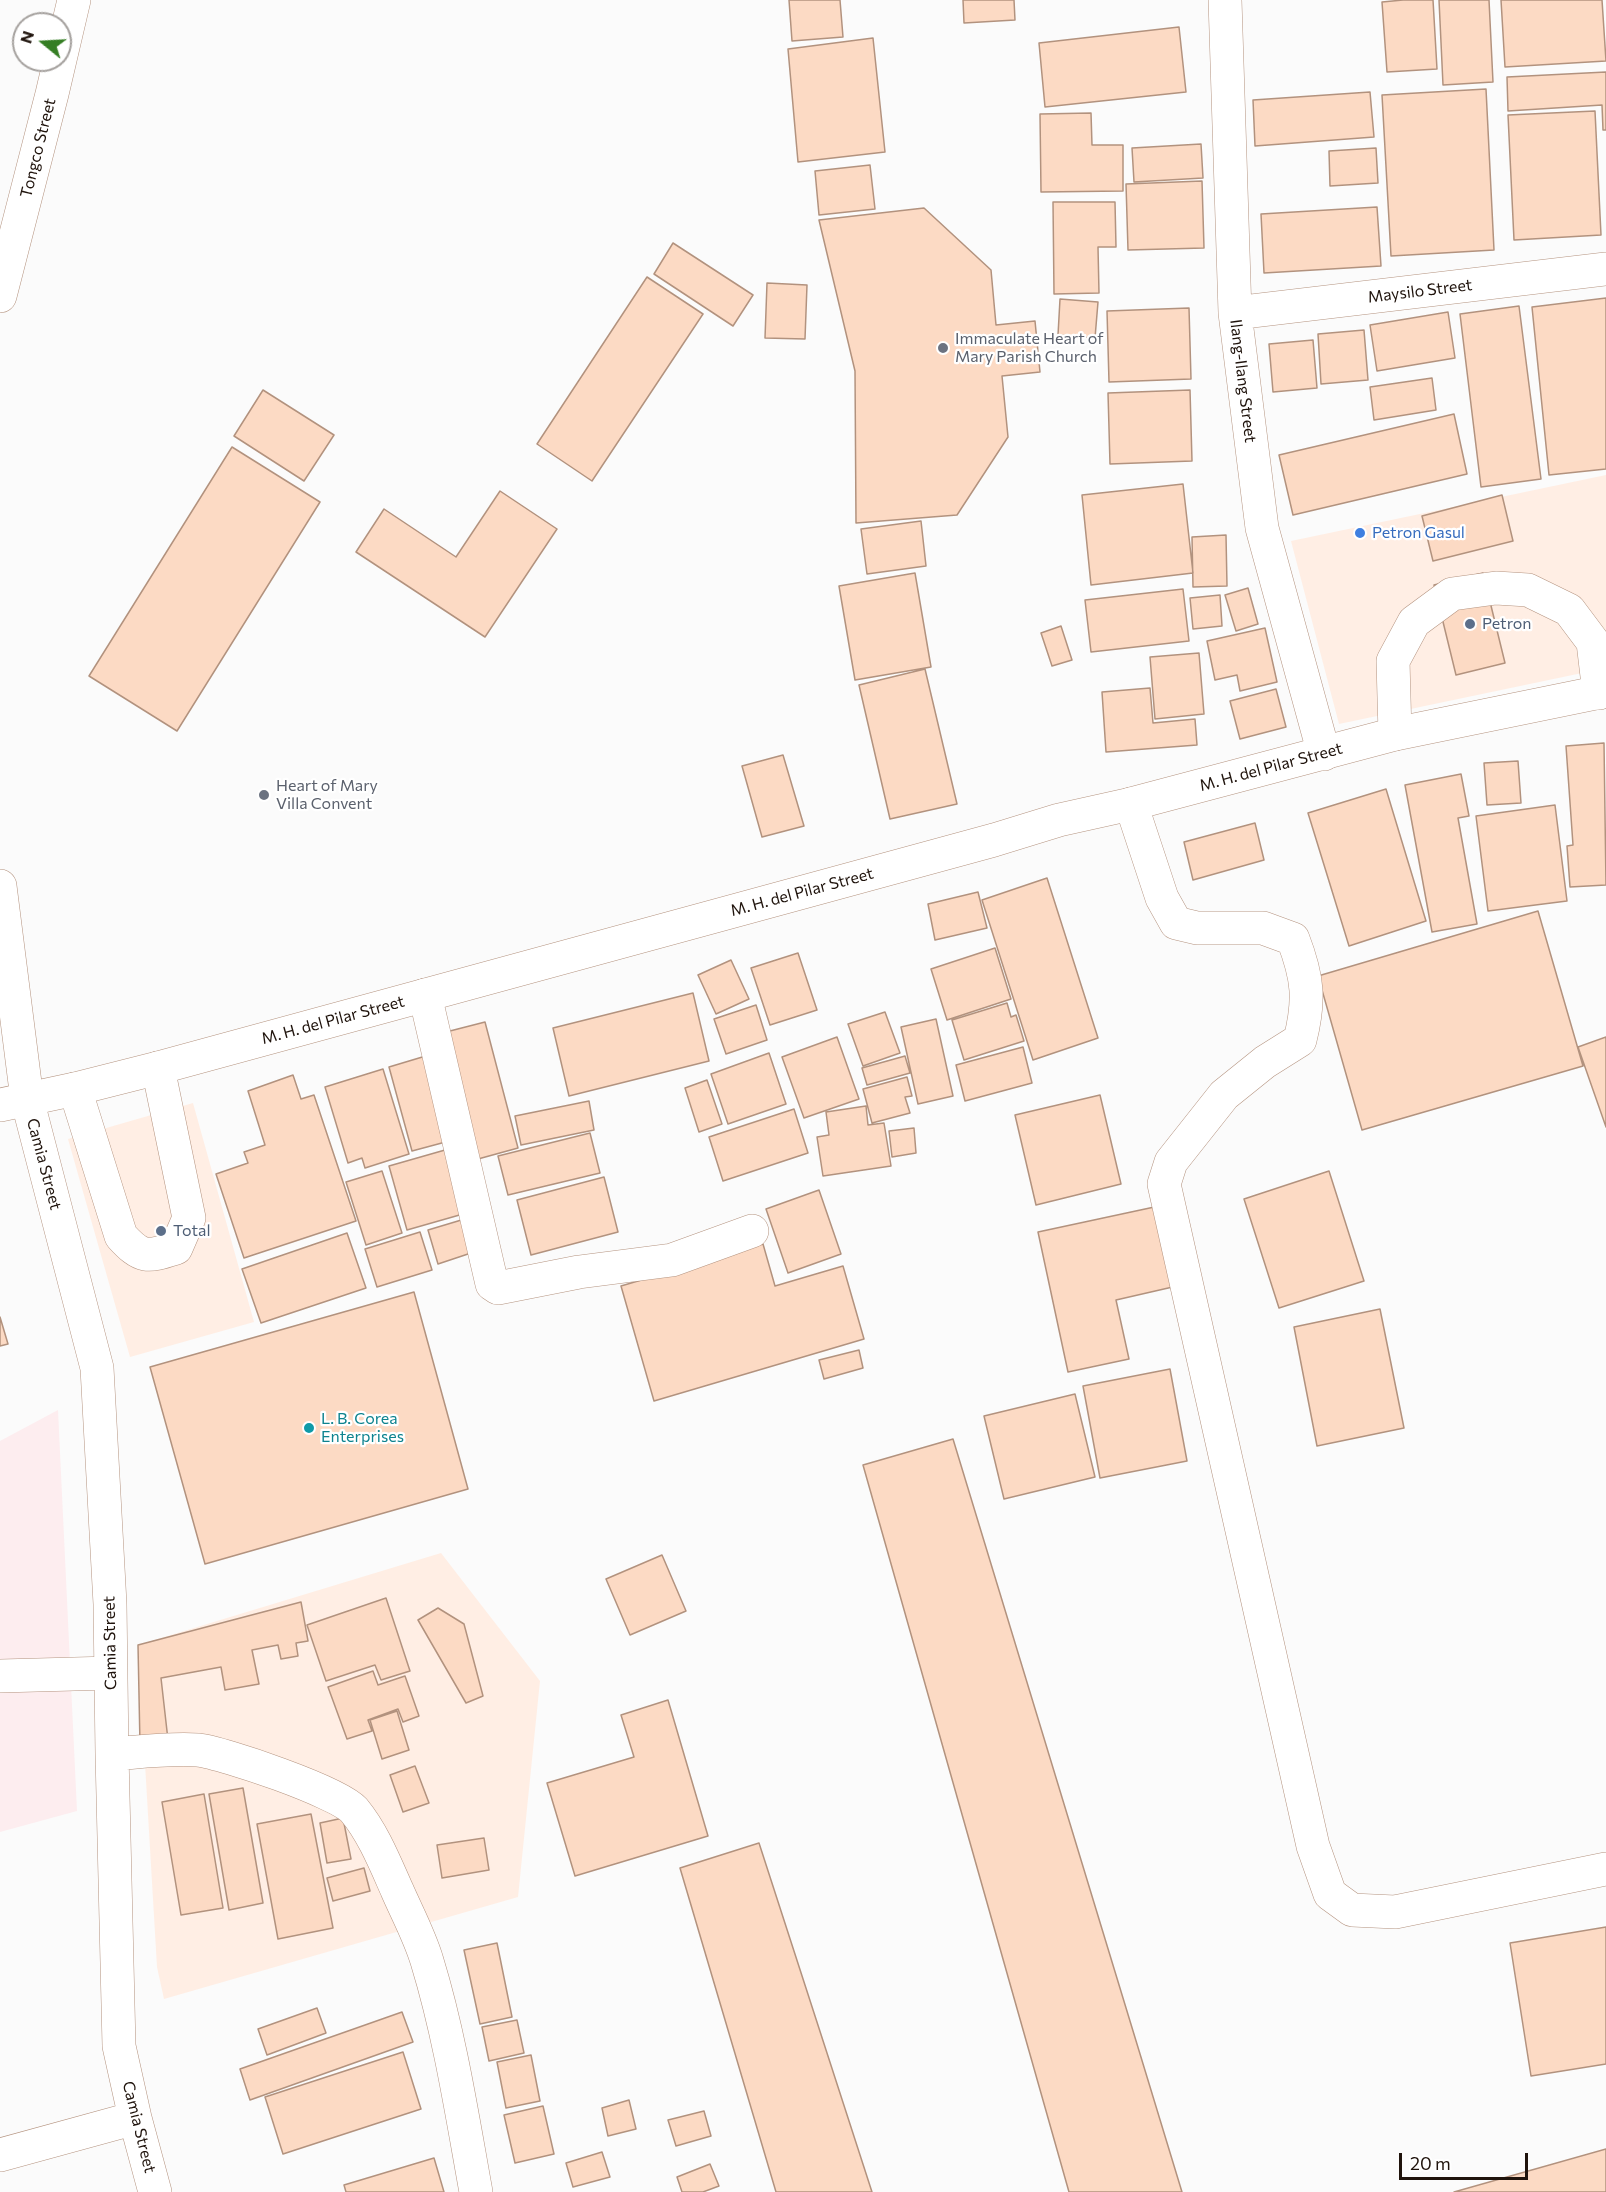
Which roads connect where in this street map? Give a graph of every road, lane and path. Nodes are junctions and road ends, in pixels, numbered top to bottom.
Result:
1 (74, 0) edge
2 (1225, 0) edge
3 (1606, 269) edge
4 (0, 296) edge
5 (1235, 313) junction
6 (1603, 692) edge
7 (1395, 734) junction
8 (1324, 754) junction
9 (1131, 804) junction
10 (0, 886) edge
11 (425, 995) junction
12 (158, 1068) junction
13 (75, 1089) junction
14 (14, 1102) edge
15 (752, 1231) dead end
16 (111, 1673) junction
17 (0, 1676) edge
18 (112, 1755) junction
19 (1606, 1869) edge
20 (135, 2118) junction
21 (0, 2155) edge
22 (155, 2192) edge
23 (476, 2192) edge

1 - 4 street, Tongco Street
2 - 5 street, Ilang-Ilang Street
3 - 5 street, Maysilo Street
5 - 8 street, Ilang-Ilang Street
6 - 7 street, M. H. del Pilar Street
6 - 7 street
7 - 8 street, M. H. del Pilar Street
8 - 9 street, M. H. del Pilar Street
9 - 11 street, M. H. del Pilar Street
9 - 19 street
10 - 14 street
11 - 12 street, M. H. del Pilar Street
11 - 15 street
12 - 13 street, M. H. del Pilar Street
12 - 13 street
13 - 14 street, M. H. del Pilar Street
14 - 16 street, Camia Street
16 - 17 street
16 - 18 street, Camia Street
18 - 20 street, Camia Street
18 - 23 street
20 - 21 street
20 - 22 street, Camia Street

